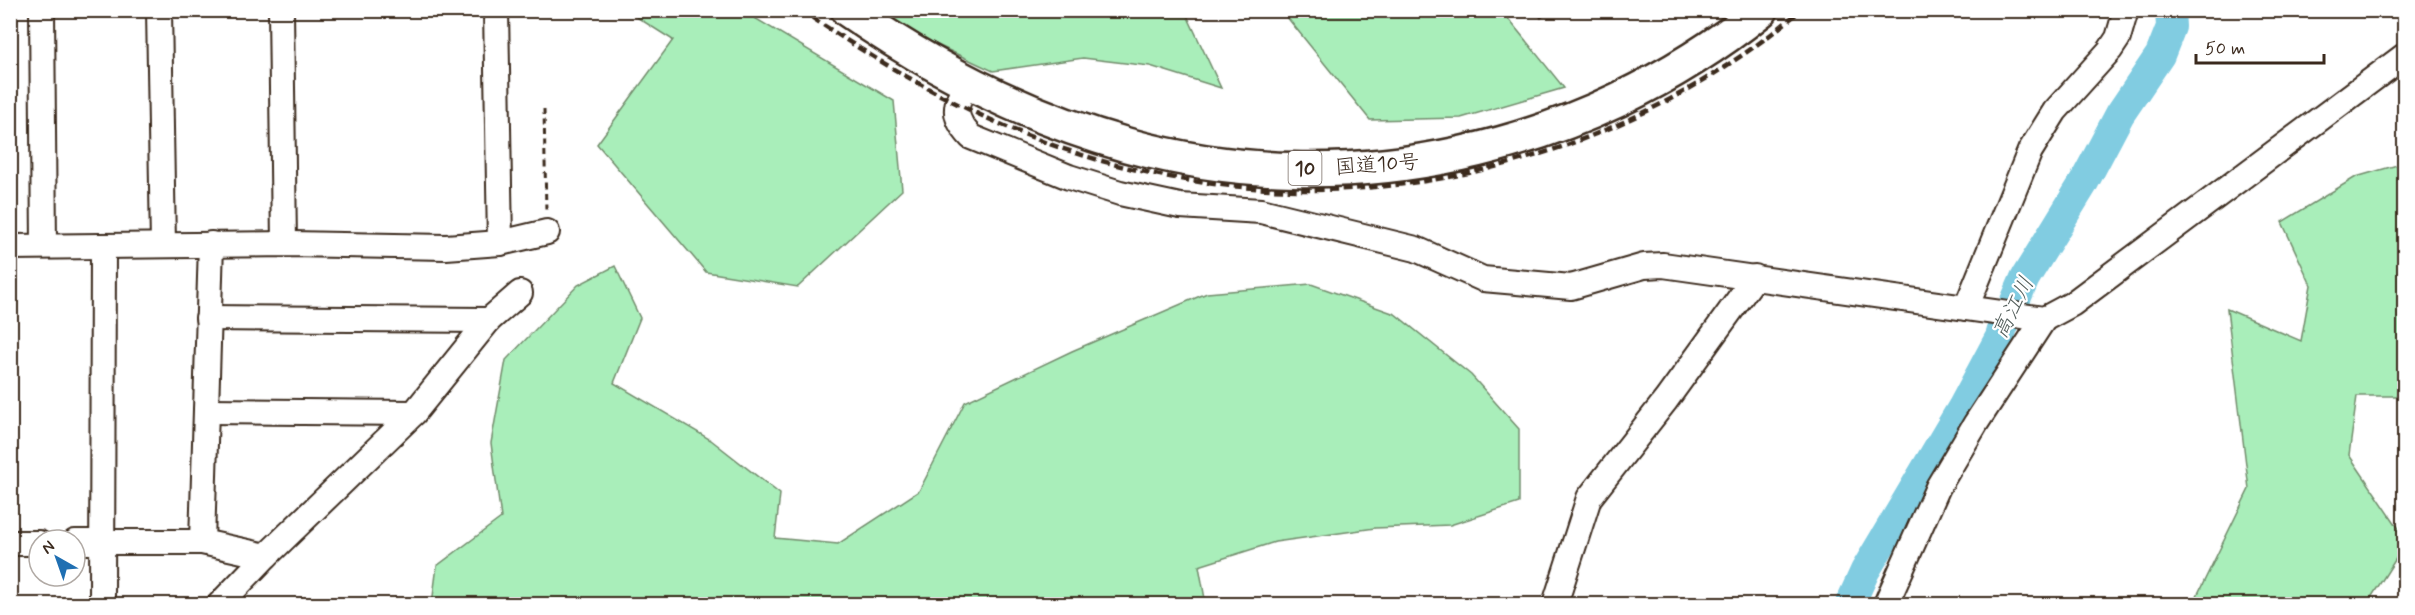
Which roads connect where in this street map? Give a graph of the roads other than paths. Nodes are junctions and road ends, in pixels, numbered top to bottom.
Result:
1 (42, 10) edge
2 (159, 10) edge
3 (281, 10) edge
4 (496, 10) edge
5 (848, 10) edge
6 (1761, 10) edge
7 (2126, 10) edge
8 (2404, 56) edge
9 (966, 82) junction
10 (547, 232) road end
11 (500, 243) junction
12 (211, 244) junction
13 (284, 244) junction
14 (163, 245) junction
15 (44, 246) junction
16 (104, 246) junction
17 (10, 247) edge
18 (1755, 277) junction
19 (520, 293) dead end
20 (1966, 308) junction
21 (208, 318) junction
22 (2044, 319) junction
23 (489, 320) junction
24 (206, 411) junction
25 (414, 413) junction
26 (87, 542) edge
27 (102, 542) junction
28 (202, 542) junction
29 (10, 543) edge
30 (27, 543) edge
31 (266, 556) junction
32 (102, 604) edge
33 (220, 604) edge
34 (1555, 604) edge
35 (1886, 604) edge

1 - 15 street
2 - 14 street
3 - 13 street
4 - 11 street
5 - 9 highway, 国道10号 / 10
6 - 9 highway, 国道10号 / 10
7 - 20 street
8 - 22 street
9 - 18 street
10 - 11 street
11 - 13 street
12 - 13 street
12 - 14 street
12 - 21 street
14 - 16 street
15 - 16 street
15 - 17 street
16 - 27 street
18 - 20 street
18 - 34 street
19 - 23 street
20 - 22 street
21 - 23 street
21 - 24 street
22 - 35 street
23 - 25 street
24 - 25 street
24 - 28 street
25 - 31 street
26 - 27 street
27 - 28 street
27 - 32 street
28 - 31 street
29 - 30 street
31 - 33 street

